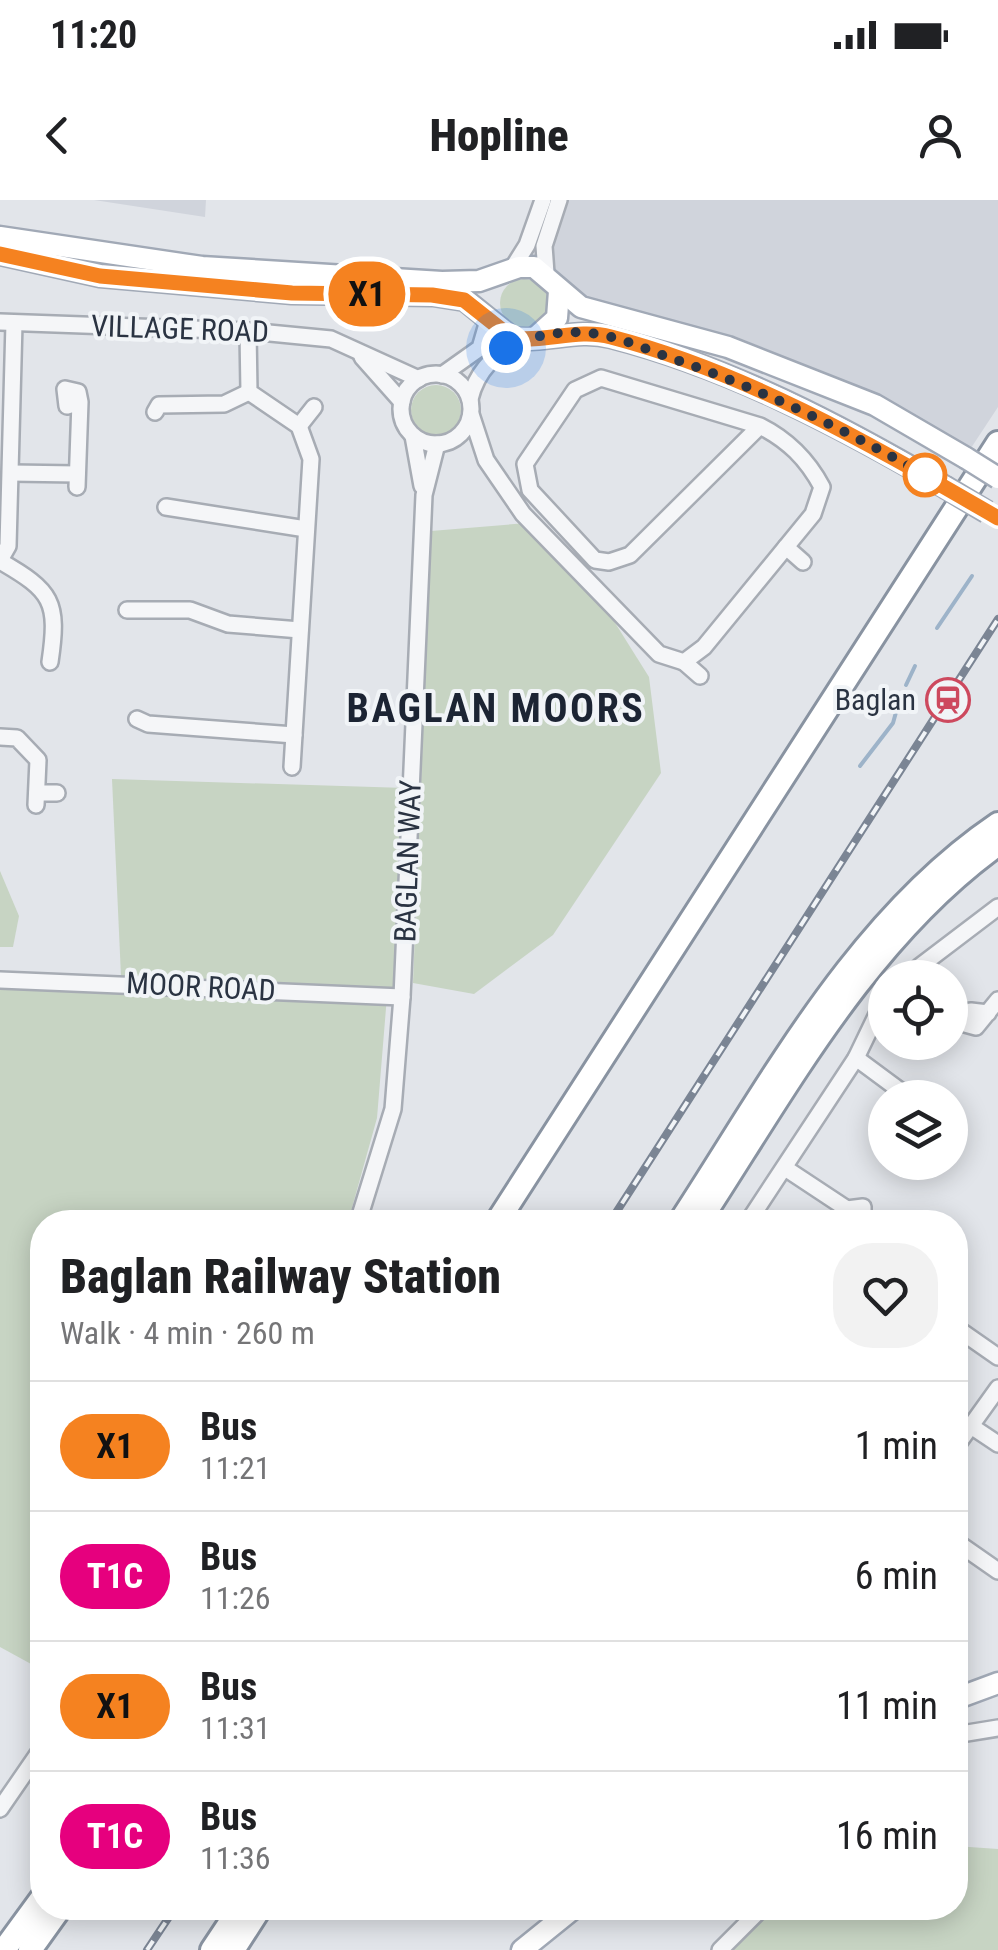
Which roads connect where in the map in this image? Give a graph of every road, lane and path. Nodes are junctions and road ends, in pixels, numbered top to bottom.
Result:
1 (543, 200) edge
2 (559, 200) edge
3 (0, 237) edge
4 (0, 254) edge
5 (512, 269) junction
6 (552, 282) junction
7 (489, 317) junction
8 (7, 322) edge
9 (248, 330) junction
10 (530, 338) junction
11 (357, 352) junction
12 (442, 375) junction
13 (419, 379) junction
14 (249, 392) junction
15 (80, 402) dead end
16 (402, 402) junction
17 (5, 407) edge
18 (470, 407) junction
19 (314, 408) dead end
20 (155, 412) dead end
21 (299, 426) junction
22 (760, 426) junction
23 (414, 436) junction
24 (456, 438) junction
25 (998, 443) edge
26 (437, 444) junction
27 (486, 460) junction
28 (998, 470) edge
29 (11, 473) junction
30 (998, 478) edge
31 (424, 495) junction
32 (166, 507) dead end
33 (993, 515) edge
34 (306, 529) junction
35 (786, 547) junction
36 (0, 560) edge
37 (803, 562) dead end
38 (128, 610) dead end
39 (300, 630) junction
40 (46, 655) dead end
41 (684, 662) junction
42 (700, 676) dead end
43 (137, 719) dead end
44 (294, 735) junction
45 (0, 737) edge
46 (292, 767) dead end
47 (57, 793) dead end
48 (998, 824) edge
49 (998, 844) edge
50 (996, 911) edge
51 (929, 960) edge
52 (0, 980) edge
53 (402, 997) junction
54 (868, 1033) edge
55 (856, 1058) junction
56 (886, 1080) edge
57 (784, 1168) junction
58 (362, 1210) edge
59 (505, 1210) edge
60 (523, 1210) edge
61 (688, 1210) edge
62 (707, 1210) edge
63 (756, 1210) edge
64 (847, 1210) dead end
65 (968, 1336) edge
66 (998, 1357) edge
67 (998, 1388) edge
68 (971, 1426) junction
69 (968, 1430) edge
70 (998, 1444) edge
71 (968, 1552) edge
72 (997, 1576) edge
73 (998, 1682) edge
74 (968, 1695) edge
75 (998, 1728) edge
76 (968, 1732) edge
77 (30, 1765) edge
78 (0, 1809) edge
79 (30, 1914) edge
80 (51, 1920) edge
81 (232, 1920) edge
82 (252, 1920) edge
83 (559, 1920) edge
84 (750, 1920) edge
85 (4, 1950) edge
86 (30, 1950) edge
87 (212, 1950) edge
88 (233, 1950) edge
89 (522, 1950) edge
90 (720, 1950) edge

1 - 5 street
2 - 6 street
3 - 5 main road
4 - 7 main road
5 - 6 main road
6 - 10 main road
6 - 30 main road, bridge
7 - 10 main road
7 - 12 street
8 - 9 street, VILLAGE ROAD
8 - 17 street
9 - 11 street, VILLAGE ROAD
9 - 14 street
10 - 18 street
10 - 33 main road, bridge
11 - 13 street, VILLAGE ROAD
11 - 16 street, VILLAGE ROAD
12 - 13 street
12 - 18 street
13 - 16 street
14 - 20 street
14 - 21 street
15 - 29 street
16 - 23 street
17 - 29 street
18 - 24 street
18 - 27 street
19 - 21 street
21 - 34 street
22 - 22 street
22 - 35 street
23 - 26 street
23 - 31 street, BAGLAN WAY
24 - 26 street
24 - 27 street
25 - 59 highway
26 - 31 street, BAGLAN WAY
27 - 41 street
28 - 60 highway
29 - 36 street
31 - 53 street, BAGLAN WAY
32 - 34 street
34 - 39 street
35 - 37 street
35 - 41 street
36 - 40 street
38 - 39 street
39 - 44 street
41 - 42 street
43 - 44 street
44 - 46 street
45 - 47 street
48 - 61 highway
49 - 62 highway
50 - 51 street
52 - 53 street, MOOR ROAD
53 - 58 street, BAGLAN WAY
54 - 55 street
55 - 56 street
55 - 57 street
57 - 63 street
57 - 64 street
65 - 66 street
67 - 68 street
68 - 69 street
68 - 70 street
71 - 72 street
73 - 74 main road
75 - 76 street
77 - 78 street
79 - 85 highway
80 - 86 highway
81 - 87 highway
82 - 88 highway
83 - 89 main road
84 - 90 street

